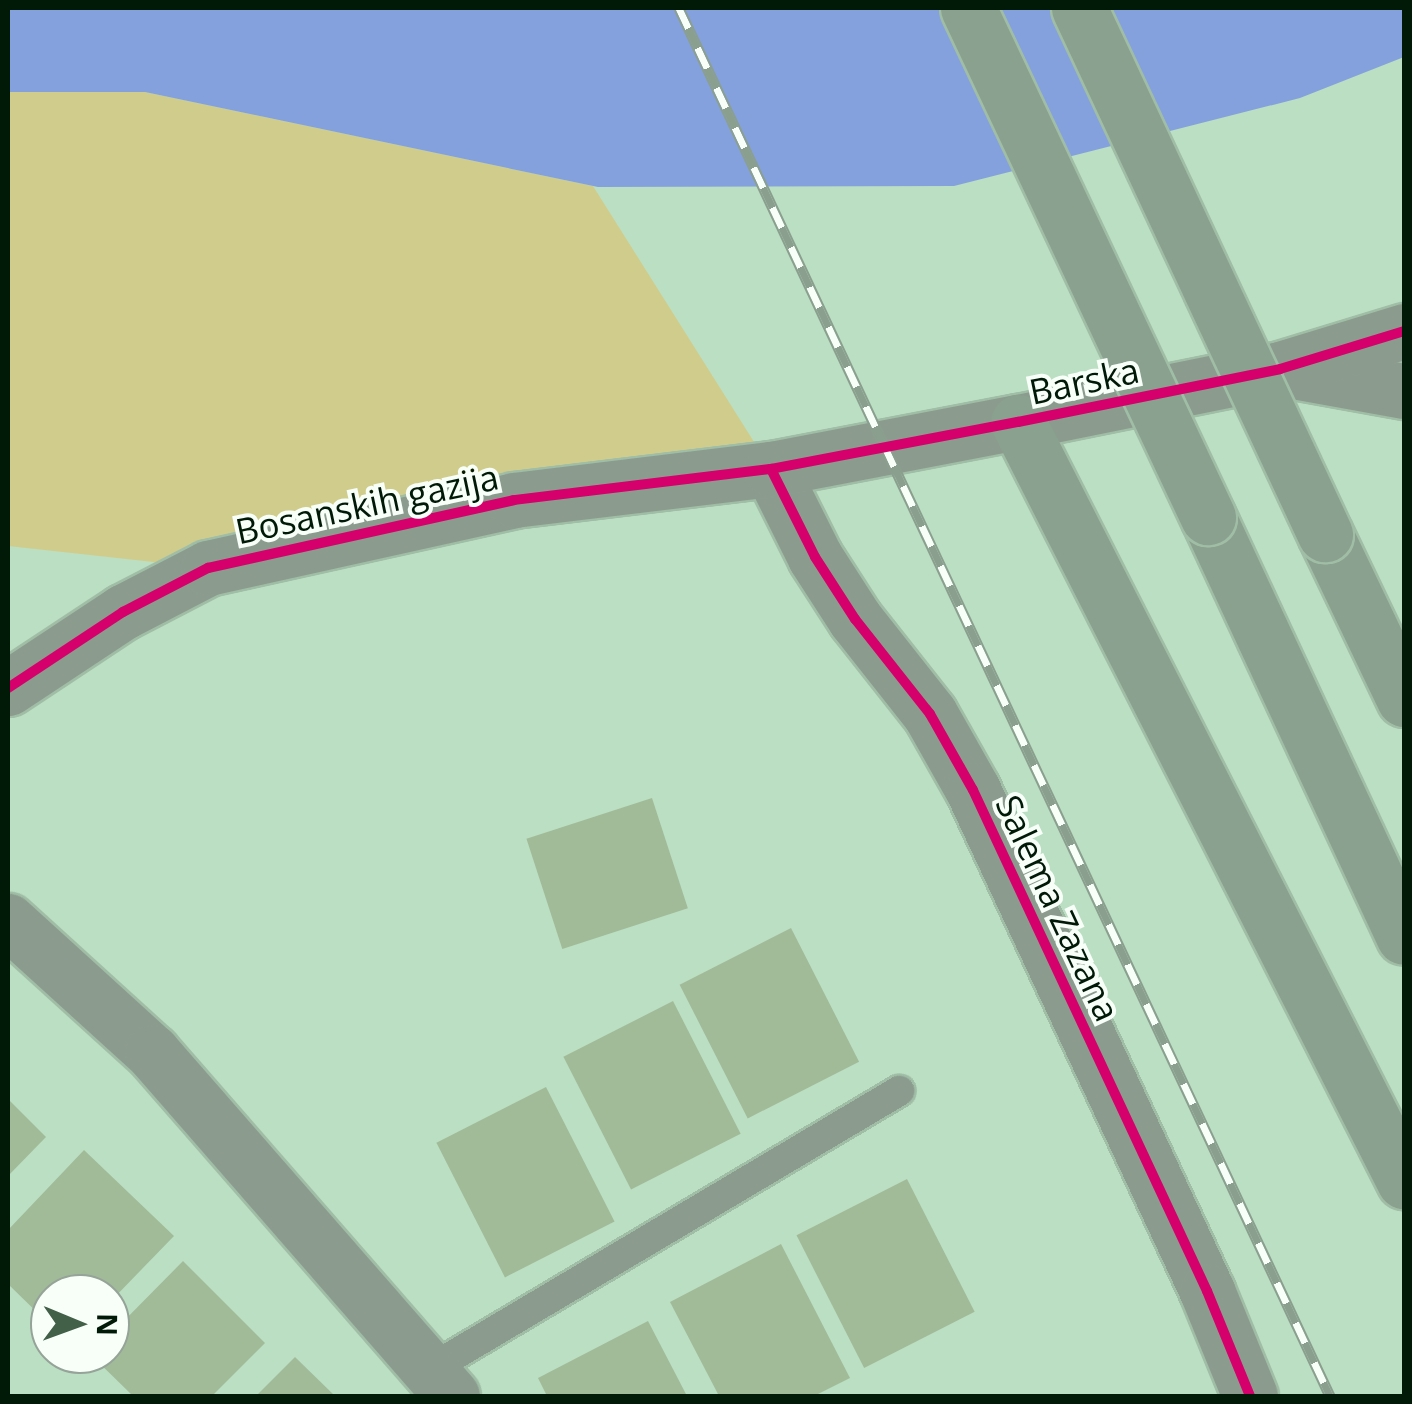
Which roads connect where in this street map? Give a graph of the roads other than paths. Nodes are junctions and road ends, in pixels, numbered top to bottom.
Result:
1 (968, 8) edge
2 (1079, 8) edge
3 (1404, 330) edge
4 (1404, 355) edge
5 (1280, 369) junction
6 (1404, 391) edge
7 (1018, 422) junction
8 (771, 469) junction
9 (8, 688) edge
10 (1404, 699) edge
11 (8, 921) edge
12 (1404, 937) edge
13 (900, 1091) dead end
14 (1404, 1181) edge
15 (441, 1383) edge
16 (1250, 1396) edge

1 - 12 highway, bridge
2 - 10 highway, bridge
3 - 5 street, Barska
4 - 6 street
5 - 6 street, Barska
5 - 7 street, Barska
7 - 8 street, Barska
7 - 14 highway
8 - 9 street, Bosanskih gazija
8 - 16 street, Salema Zazana
11 - 15 street
13 - 15 lane

